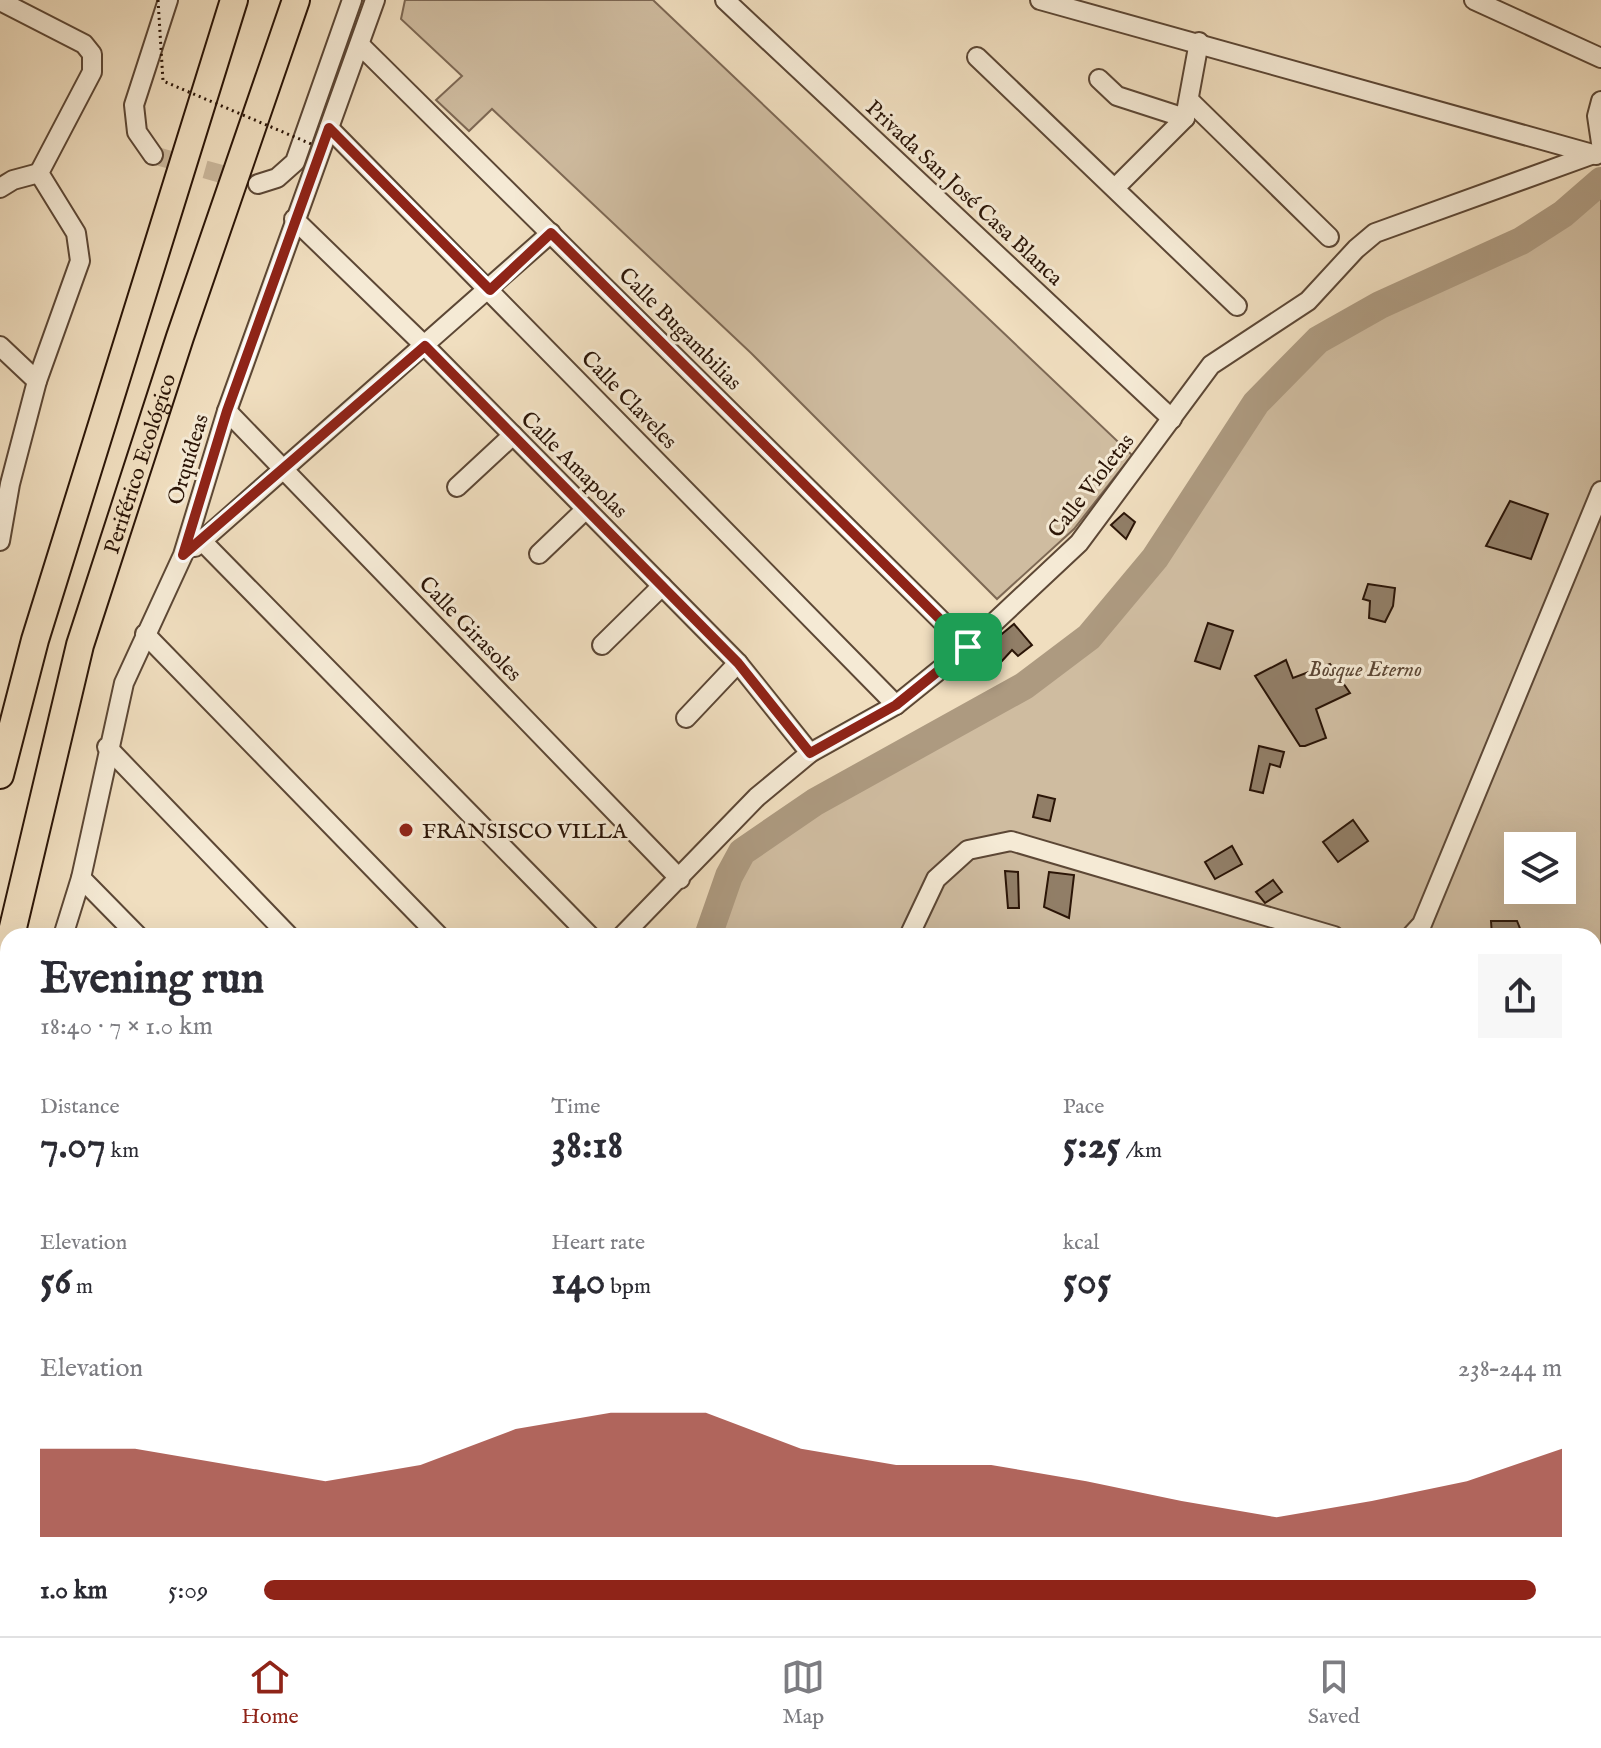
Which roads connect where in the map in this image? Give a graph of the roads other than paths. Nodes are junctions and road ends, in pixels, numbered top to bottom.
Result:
1 (168, 0) edge
2 (234, 0) edge
3 (296, 0) edge
4 (352, 0) edge
5 (375, 0) edge
6 (725, 0) edge
7 (1040, 0) edge
8 (1474, 0) edge
9 (0, 1) edge
10 (1199, 42) junction
11 (360, 45) junction
12 (977, 57) dead end
13 (1601, 58) edge
14 (1099, 79) dead end
15 (1601, 101) edge
16 (1188, 109) junction
17 (329, 128) junction
18 (1598, 151) edge
19 (153, 155) dead end
20 (39, 173) junction
21 (258, 184) dead end
22 (1116, 187) junction
23 (0, 188) edge
24 (294, 219) junction
25 (551, 233) junction
26 (1329, 237) dead end
27 (490, 290) junction
28 (1237, 306) dead end
29 (0, 346) edge
30 (425, 346) junction
31 (37, 381) junction
32 (227, 411) junction
33 (1172, 419) junction
34 (513, 435) junction
35 (285, 469) junction
36 (5, 481) edge
37 (457, 487) dead end
38 (1601, 491) edge
39 (586, 509) junction
40 (0, 541) edge
41 (202, 541) junction
42 (539, 554) dead end
43 (183, 555) junction
44 (662, 586) junction
45 (145, 634) junction
46 (602, 645) dead end
47 (968, 647) junction
48 (738, 663) junction
49 (896, 705) junction
50 (686, 718) dead end
51 (107, 747) junction
52 (810, 753) junction
53 (0, 775) edge
54 (81, 878) junction
55 (680, 879) junction
56 (13, 928) edge
57 (65, 928) edge
58 (130, 928) edge
59 (281, 928) edge
60 (431, 928) edge
61 (582, 928) edge
62 (630, 928) edge
63 (913, 928) edge
64 (1307, 928) edge
65 (1418, 928) edge

1 - 19 street
2 - 53 highway, Periférico Ecológico
3 - 56 highway, Periférico Ecológico
4 - 21 street
5 - 11 street, Orquídeas
6 - 33 street, Privada San José Casa Blanca
7 - 10 street
8 - 13 street
9 - 20 street
10 - 16 street
10 - 18 street
11 - 17 street, Orquídeas
11 - 25 street, Calle Bugambilias
12 - 22 street
14 - 16 street
15 - 18 street
16 - 22 street
16 - 26 street
17 - 24 street, Orquídeas
17 - 27 street, Calle Claveles
18 - 33 street, Calle Violetas
20 - 23 street
20 - 31 street
22 - 28 street
24 - 30 street, Calle Amapolas
24 - 32 street, Orquídeas
25 - 27 street
25 - 47 street, Calle Bugambilias
27 - 30 street
27 - 49 street, Calle Claveles
29 - 31 street
30 - 34 street, Calle Amapolas
30 - 35 street
31 - 36 street
32 - 35 street, Calle Girasoles
32 - 43 street, Orquídeas
33 - 47 street, Calle Violetas
34 - 37 street
34 - 39 street, Calle Amapolas
35 - 41 street
35 - 55 street, Calle Girasoles
36 - 40 street
38 - 65 street
39 - 42 street
39 - 44 street, Calle Amapolas
41 - 43 street
41 - 61 street
43 - 45 street, Orquídeas
44 - 46 street
44 - 48 street, Calle Amapolas
45 - 51 street, Orquídeas
45 - 60 street
47 - 49 street, Calle Violetas
48 - 50 street
48 - 52 street, Calle Amapolas
49 - 52 street, Calle Violetas
51 - 54 street, Orquídeas
51 - 59 street
52 - 55 street, Calle Violetas
54 - 57 street, Orquídeas
54 - 58 street
55 - 62 street, Calle Violetas
63 - 64 street

